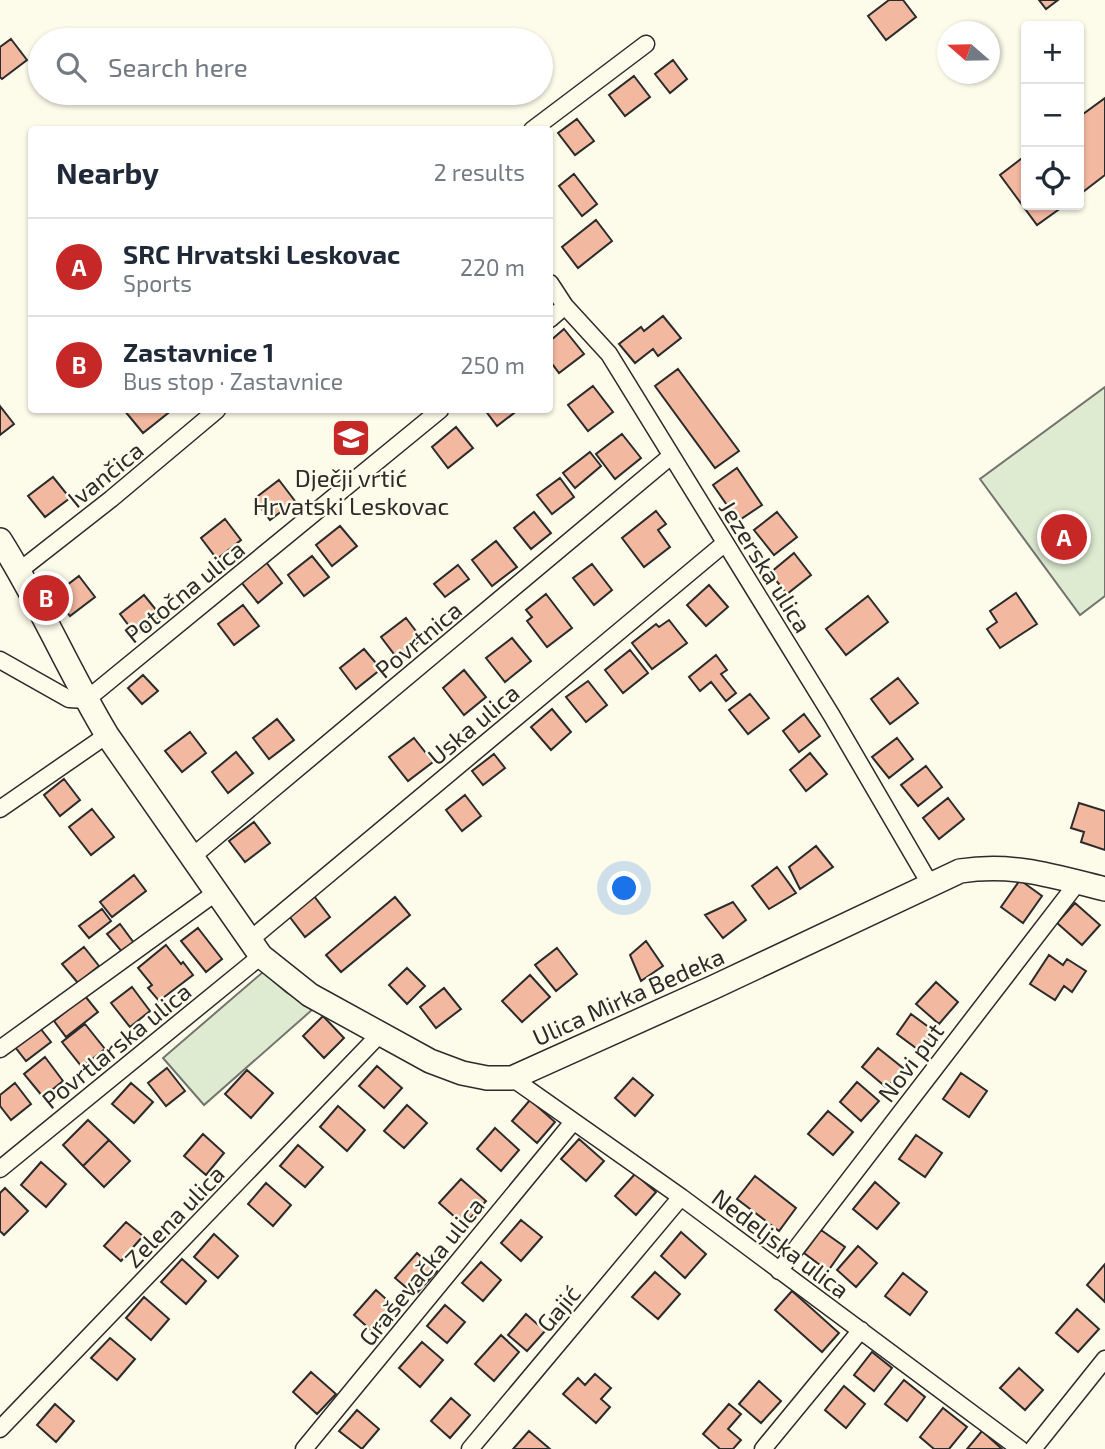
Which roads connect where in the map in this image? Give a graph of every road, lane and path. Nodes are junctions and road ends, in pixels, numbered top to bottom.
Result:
1 (646, 44) dead end
2 (537, 126) edge
3 (553, 288) edge
4 (565, 306) junction
5 (553, 316) edge
6 (213, 413) edge
7 (436, 413) edge
8 (671, 456) junction
9 (0, 540) edge
10 (725, 543) junction
11 (19, 571) junction
12 (0, 660) edge
13 (86, 700) junction
14 (107, 735) junction
15 (0, 809) edge
16 (193, 856) junction
17 (1078, 882) junction
18 (930, 884) junction
19 (1105, 889) edge
20 (218, 891) junction
21 (256, 948) junction
22 (380, 1034) junction
23 (0, 1049) edge
24 (512, 1078) junction
25 (573, 1122) junction
26 (0, 1169) edge
27 (681, 1197) junction
28 (779, 1271) junction
29 (861, 1330) junction
30 (1105, 1359) edge
31 (0, 1429) edge
32 (304, 1449) edge
33 (470, 1449) edge
34 (763, 1449) edge
35 (1020, 1449) edge
36 (1033, 1449) edge

1 - 2 street
3 - 4 street, Jezerska ulica
4 - 5 street
4 - 8 street, Jezerska ulica
6 - 11 street, Ivančica
7 - 13 street, Potočna ulica
8 - 10 street, Jezerska ulica
8 - 16 street, Povrtnica
9 - 11 main road, Ulica Mirka Bedeka
10 - 18 street, Jezerska ulica
10 - 21 street, Uska ulica
11 - 13 main road, Ulica Mirka Bedeka
12 - 13 street
13 - 14 main road, Ulica Mirka Bedeka
14 - 15 street
14 - 16 main road, Ulica Mirka Bedeka
16 - 20 main road, Ulica Mirka Bedeka
17 - 18 main road, Ulica Mirka Bedeka
17 - 19 main road, Ulica Mirka Bedeka
17 - 28 street, Novi put
18 - 24 main road, Ulica Mirka Bedeka
20 - 21 main road, Ulica Mirka Bedeka
20 - 23 street
21 - 22 main road, Ulica Mirka Bedeka
21 - 26 street, Povrtlarska ulica
22 - 24 main road, Ulica Mirka Bedeka
22 - 31 street, Zelena ulica
24 - 25 street, Nedeljska ulica
25 - 27 street, Nedeljska ulica
25 - 32 street, Graševačka ulica
27 - 28 street, Nedeljska ulica
27 - 33 street, Gajić
28 - 29 street, Nedeljska ulica
29 - 34 street
29 - 35 street, Nedeljska ulica
30 - 36 street

